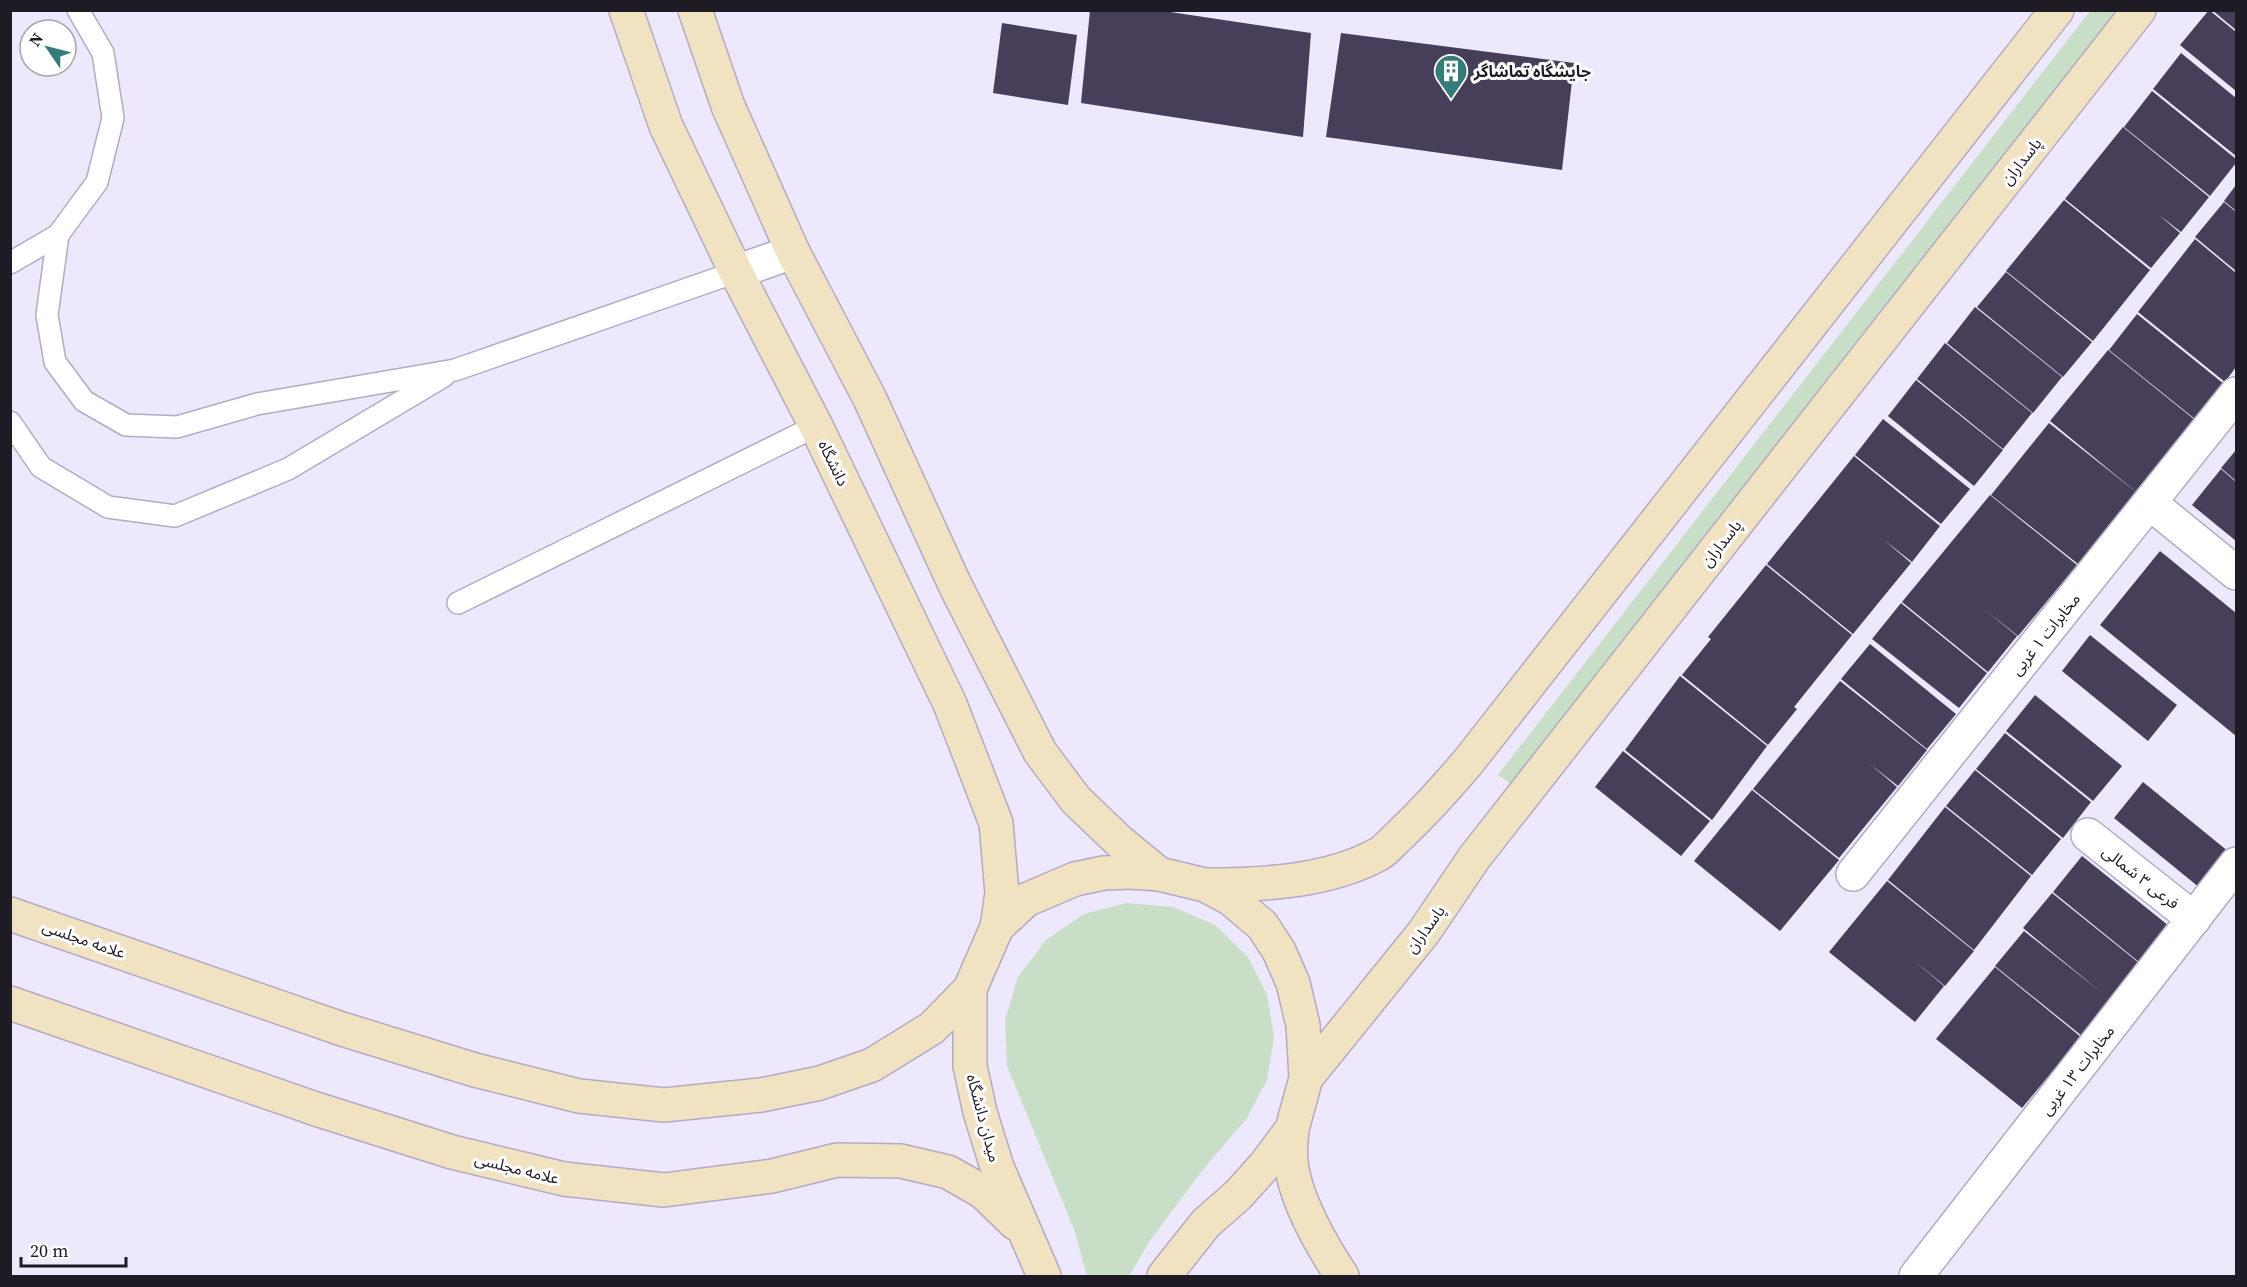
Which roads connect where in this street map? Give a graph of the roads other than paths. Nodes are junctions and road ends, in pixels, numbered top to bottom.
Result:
1 (78, 10) edge
2 (626, 10) edge
3 (695, 10) edge
4 (2057, 10) edge
5 (2139, 10) edge
6 (58, 235) junction
7 (793, 252) junction
8 (10, 263) edge
9 (736, 272) junction
10 (454, 370) junction
11 (2236, 394) edge
12 (10, 422) edge
13 (816, 426) junction
14 (2150, 503) junction
15 (2236, 573) edge
16 (458, 603) dead end
17 (2088, 835) dead end
18 (2236, 864) edge
19 (1158, 874) junction
20 (1853, 874) dead end
21 (1205, 885) junction
22 (10, 914) edge
23 (2194, 919) junction
24 (997, 927) junction
25 (970, 989) junction
26 (10, 1003) edge
27 (1306, 1078) junction
28 (1292, 1129) junction
29 (1023, 1230) junction
30 (1173, 1265) edge
31 (1044, 1276) edge
32 (1342, 1276) edge
33 (1916, 1276) edge

1 - 6 lane
2 - 9 main road, دانشگاه
3 - 7 main road
4 - 21 main road
5 - 27 main road, پاسداران
6 - 8 lane
6 - 10 lane
7 - 9 street
7 - 19 main road
9 - 10 lane
9 - 13 main road, دانشگاه
10 - 12 lane
11 - 14 street, مخابرات ۱ غربی
13 - 16 lane
13 - 24 main road, دانشگاه
14 - 15 street
14 - 20 street, مخابرات ۱ غربی
17 - 23 street, فرعی ۳ شمالی
18 - 23 street, مخابرات ۱۳ غربی
19 - 21 main road, میدان دانشگاه
19 - 24 main road, میدان دانشگاه
21 - 27 main road, میدان دانشگاه
22 - 25 main road, علامه مجلسی
23 - 33 street, مخابرات ۱۳ غربی
24 - 25 main road, میدان دانشگاه
25 - 29 main road, میدان دانشگاه
26 - 29 main road, علامه مجلسی
27 - 28 main road, میدان دانشگاه
28 - 30 main road, میدان دانشگاه
28 - 32 main road
29 - 31 main road, میدان دانشگاه

